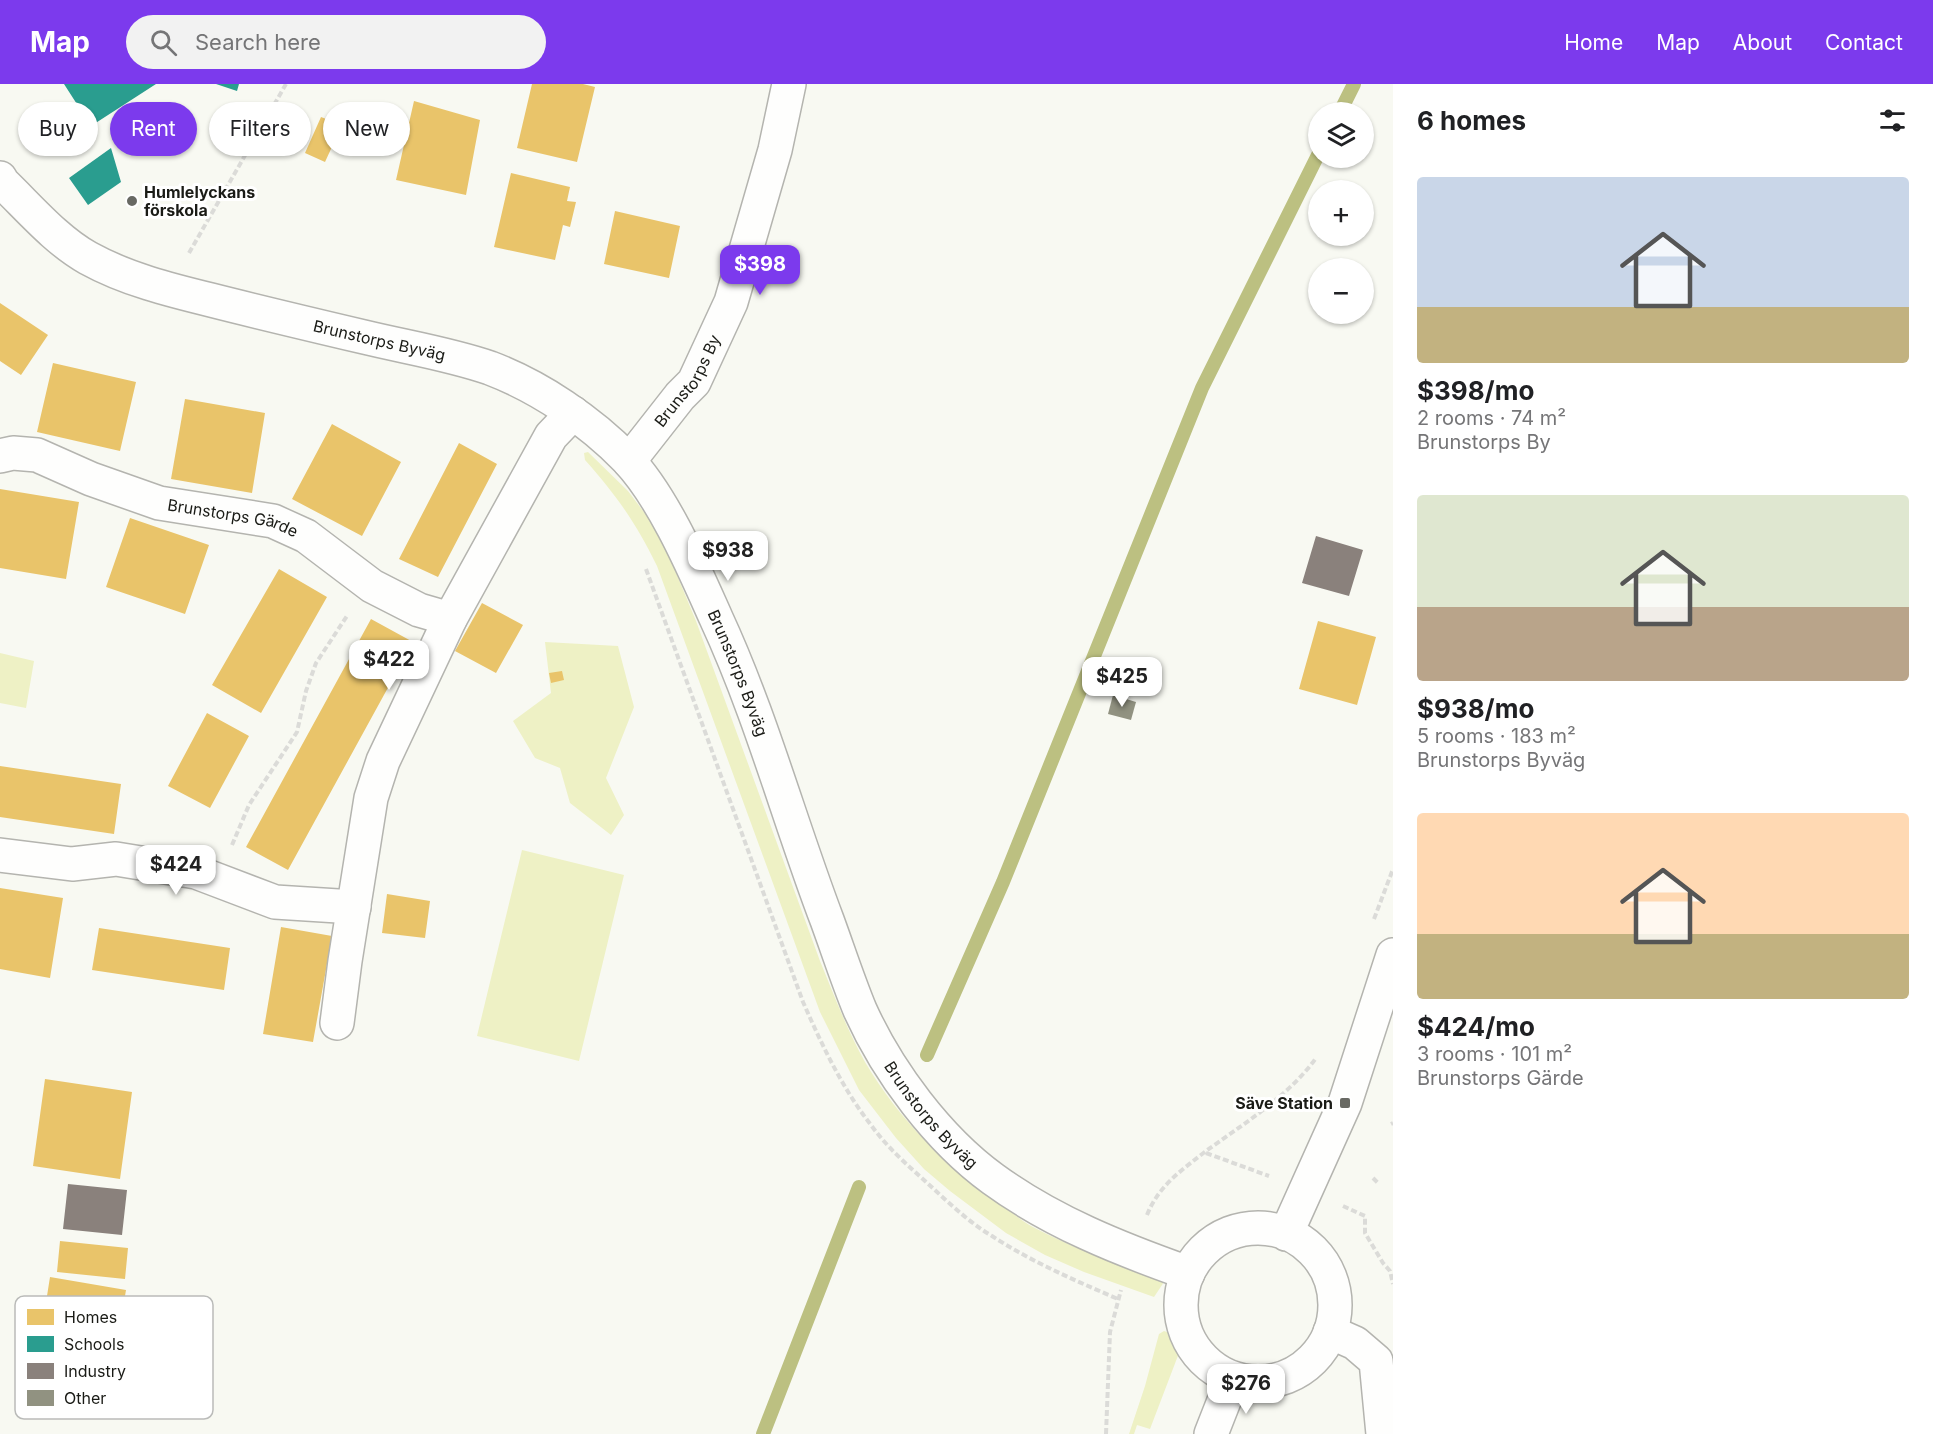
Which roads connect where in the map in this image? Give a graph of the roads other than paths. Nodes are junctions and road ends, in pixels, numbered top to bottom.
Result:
1 (789, 84) edge
2 (1, 182) edge
3 (573, 413) junction
4 (0, 456) edge
5 (629, 461) junction
6 (450, 619) junction
7 (0, 855) edge
8 (354, 907) junction
9 (1393, 955) edge
10 (337, 1023) dead end
11 (1286, 1234) junction
12 (1188, 1273) junction
13 (1330, 1332) junction
14 (1233, 1378) junction
15 (1211, 1434) edge
16 (1383, 1434) edge

1 - 5 street, Brunstorps By
2 - 3 street, Brunstorps Byväg
3 - 5 street, Brunstorps Byväg
3 - 6 street
4 - 6 street, Brunstorps Gärde
5 - 12 street, Brunstorps Byväg
6 - 8 street
7 - 8 street
8 - 10 street
9 - 11 street
11 - 12 street
11 - 13 street
12 - 14 street
13 - 14 street
13 - 16 street
14 - 15 street

